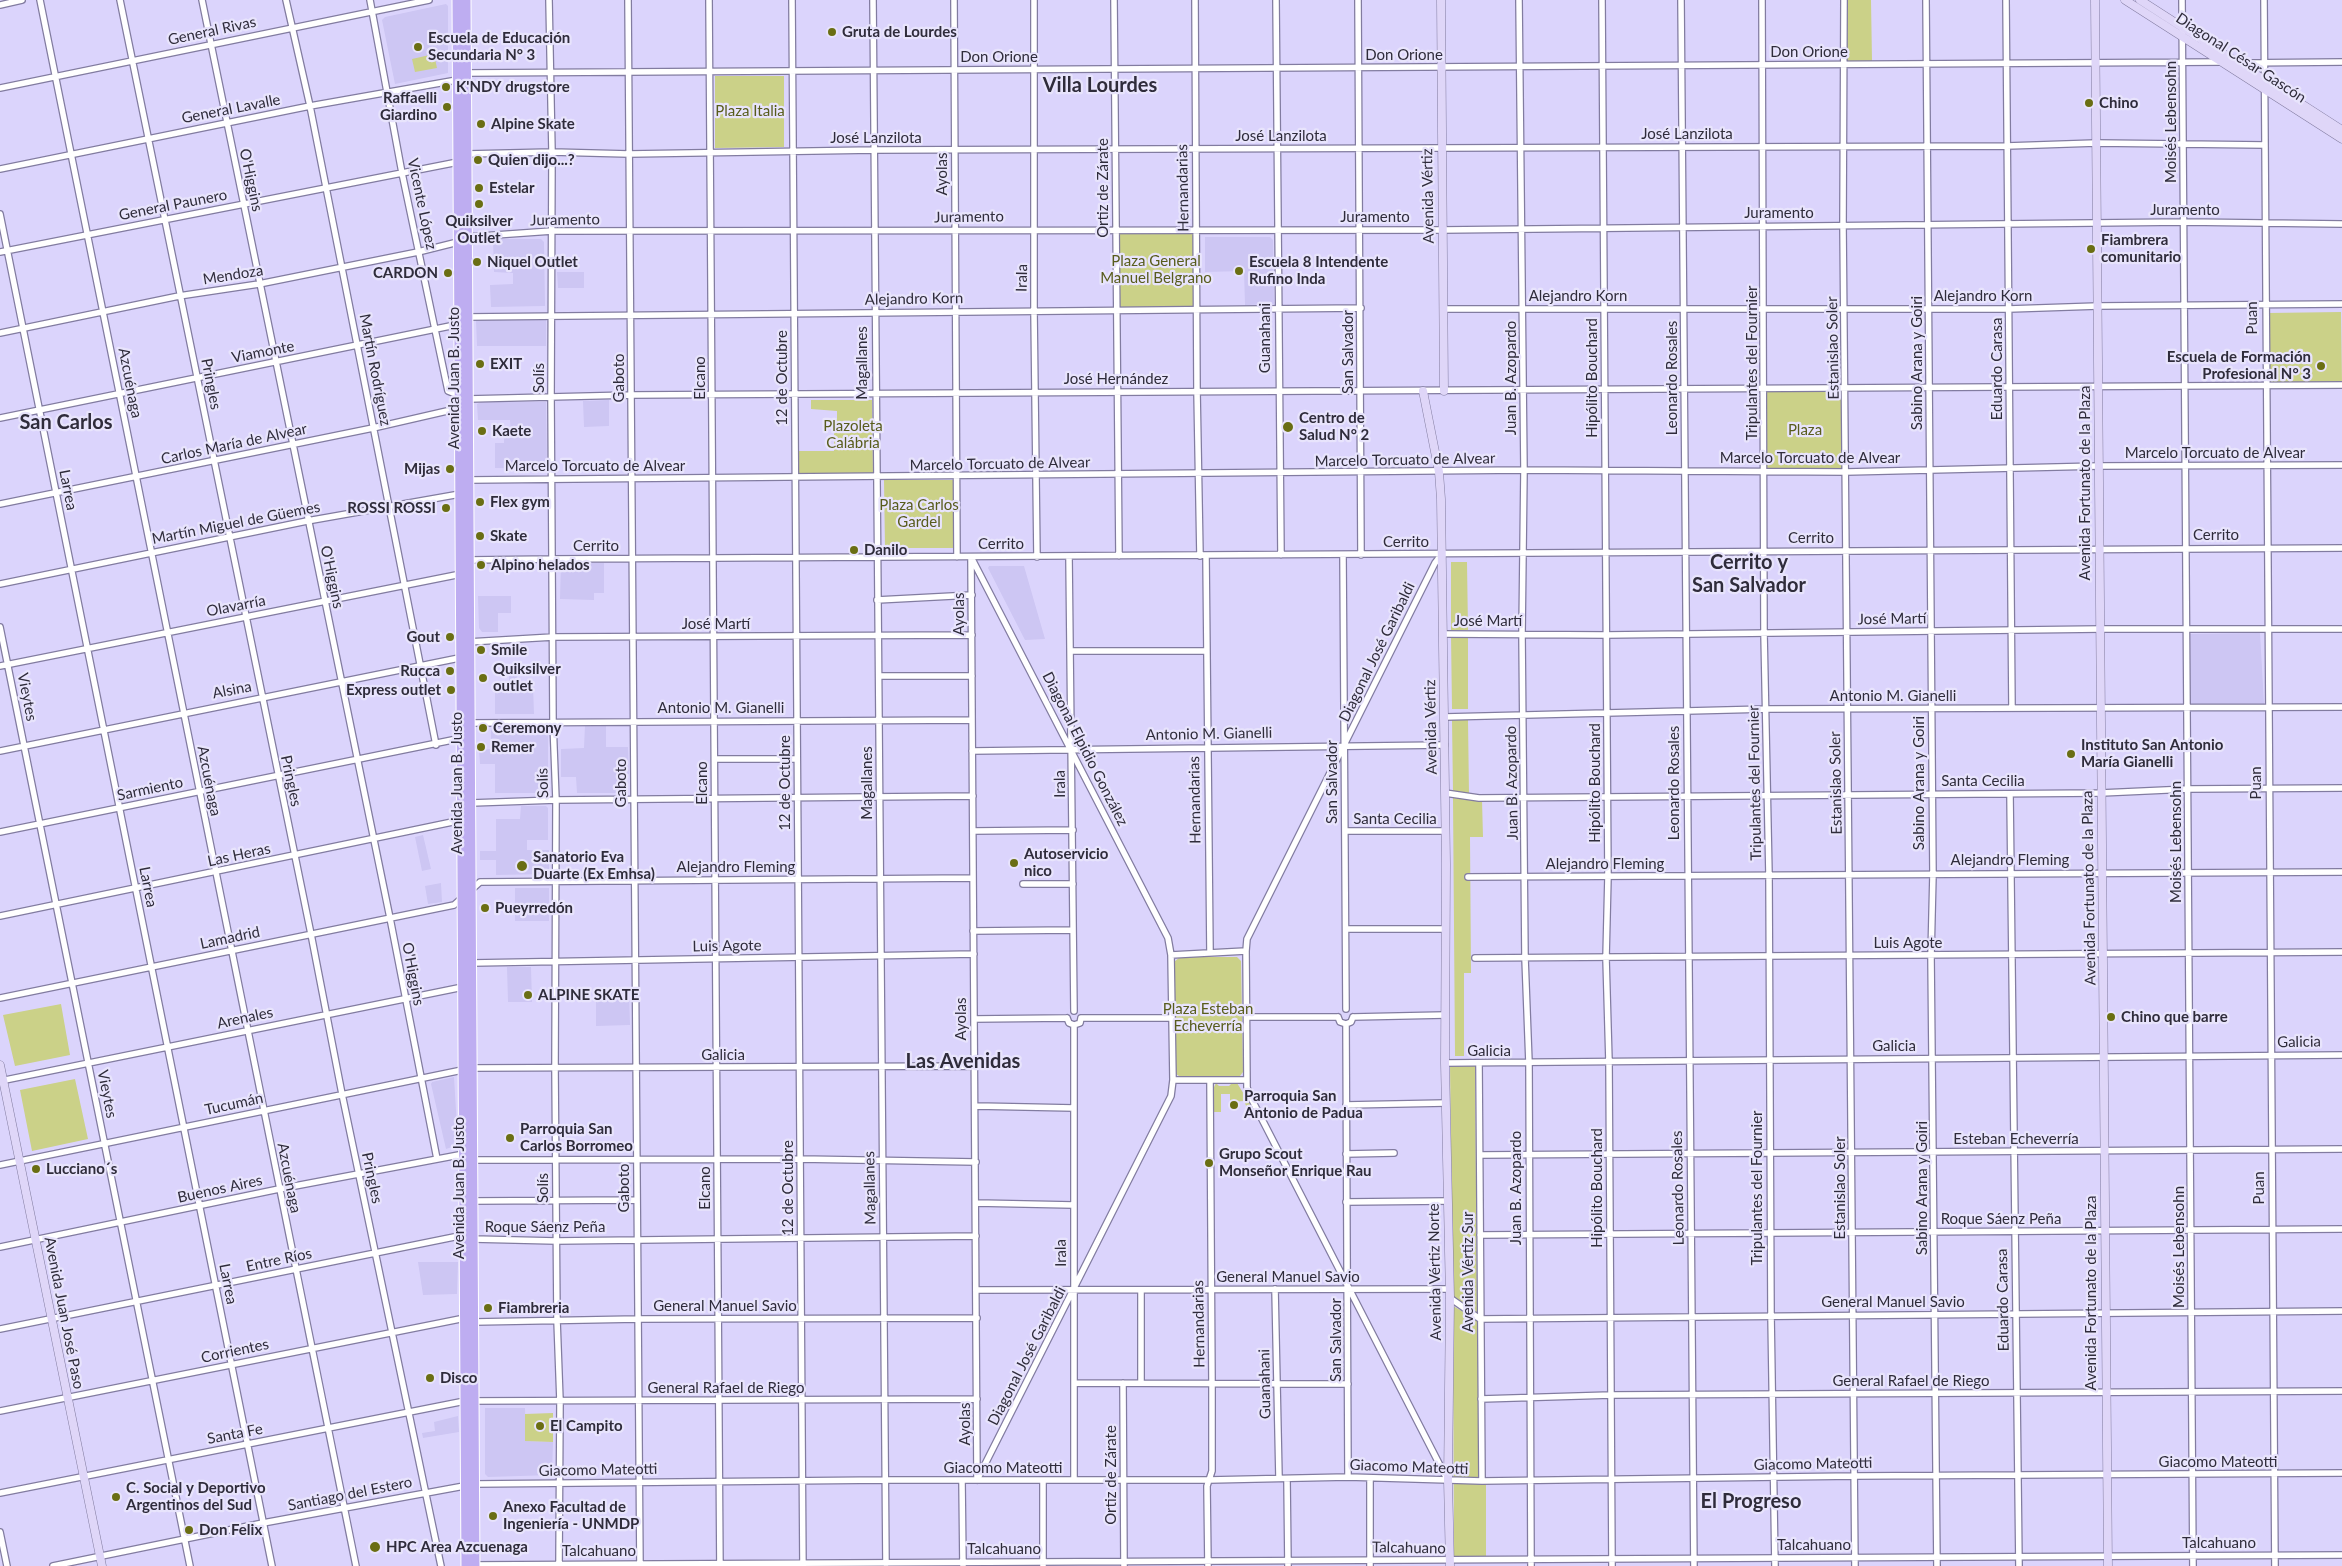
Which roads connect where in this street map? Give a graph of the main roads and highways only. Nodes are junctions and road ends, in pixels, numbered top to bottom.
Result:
1 (457, 0) edge
2 (466, 0) edge
3 (1440, 0) edge
4 (2095, 0) edge
5 (2125, 0) edge
6 (2140, 0) edge
7 (2342, 130) edge
8 (2342, 139) edge
9 (1444, 391) road end
10 (1423, 392) road end
11 (464, 397) junction
12 (465, 642) junction
13 (465, 657) junction
14 (1445, 1063) joint
15 (0, 1066) edge
16 (468, 1069) junction
17 (2, 1081) edge
18 (470, 1402) junction
19 (1450, 1563) edge
20 (102, 1566) edge
21 (471, 1566) edge
22 (2108, 1566) edge

1 - 11 main road, Avenida Juan B. Justo
2 - 11 main road, Avenida Juan B. Justo
3 - 9 main road, Avenida Vértiz
4 - 22 main road, Avenida Fortunato de la Plaza
5 - 8 main road, Diagonal César Gascón
6 - 7 main road, Diagonal César Gascón
10 - 14 main road, Avenida Vértiz
11 - 12 main road, Avenida Juan B. Justo
11 - 12 main road, Avenida Juan B. Justo
12 - 13 main road, Avenida Juan B. Justo
13 - 16 main road, Avenida Juan B. Justo
13 - 16 main road, Avenida Juan B. Justo
14 - 19 main road, Avenida Vértiz Norte
15 - 17 main road, Avenida Juan José Paso
16 - 18 main road, Avenida Juan B. Justo
16 - 18 main road, Avenida Juan B. Justo
17 - 20 main road, Avenida Juan José Paso
18 - 21 main road, Avenida Juan B. Justo

